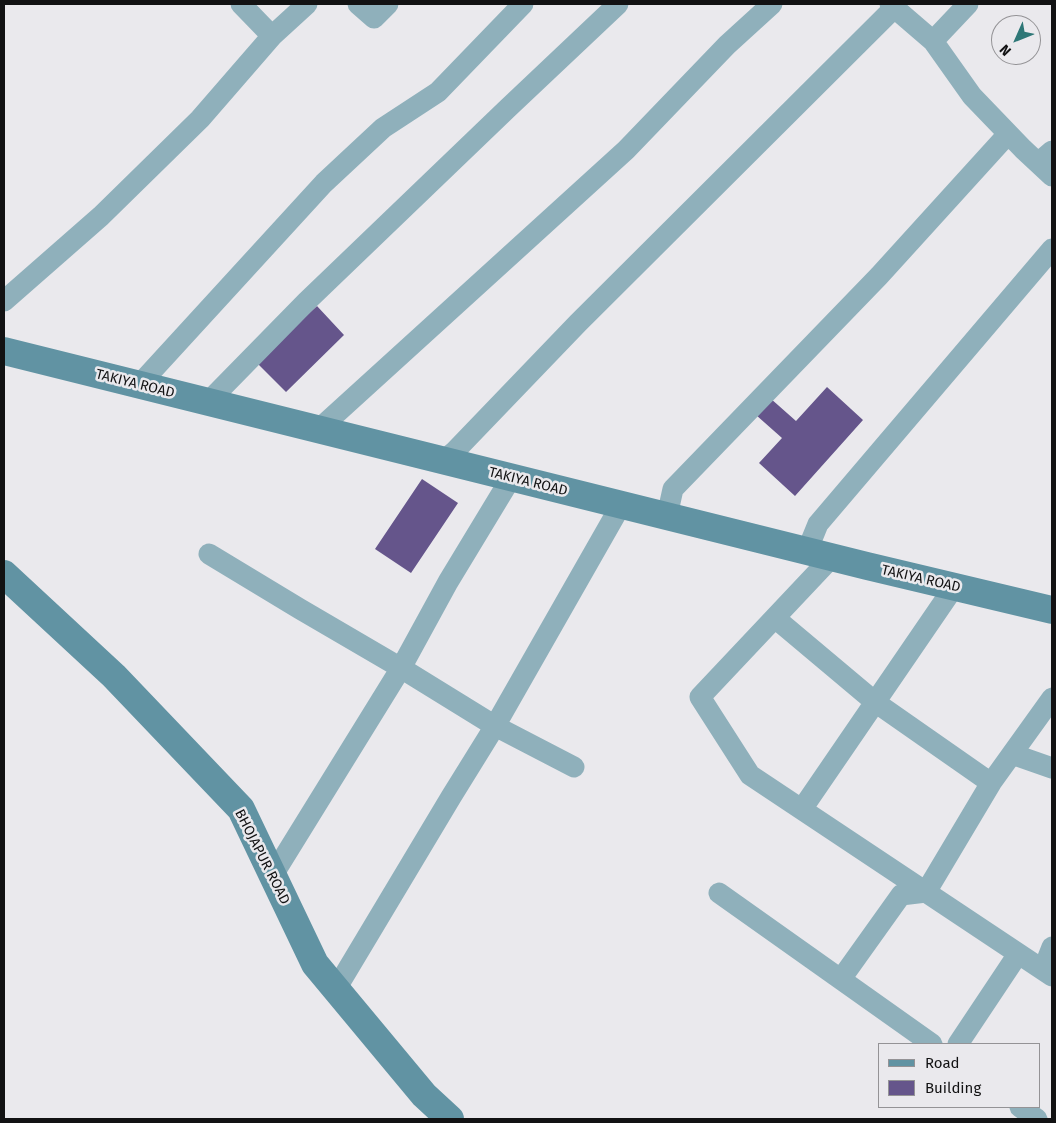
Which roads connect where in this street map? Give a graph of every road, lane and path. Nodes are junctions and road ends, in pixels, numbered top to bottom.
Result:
1 (240, 4) edge
2 (307, 4) edge
3 (358, 4) edge
4 (388, 4) edge
5 (523, 4) edge
6 (618, 4) edge
7 (772, 4) edge
8 (968, 4) edge
9 (892, 6) edge
10 (272, 36) junction
11 (933, 41) junction
12 (1008, 134) junction
13 (1048, 163) edge
14 (1052, 249) edge
15 (4, 301) edge
16 (4, 351) edge
17 (139, 385) junction
18 (208, 402) junction
19 (318, 430) junction
20 (443, 461) junction
21 (511, 478) junction
22 (621, 505) junction
23 (667, 516) junction
24 (209, 554) dead end
25 (819, 554) junction
26 (4, 574) edge
27 (954, 587) junction
28 (1052, 610) edge
29 (775, 618) junction
30 (401, 668) junction
31 (1052, 698) edge
32 (875, 702) junction
33 (495, 726) junction
34 (1012, 754) junction
35 (574, 767) dead end
36 (1052, 768) edge
37 (991, 783) junction
38 (802, 809) junction
39 (272, 875) junction
40 (926, 892) junction
41 (719, 893) dead end
42 (1052, 947) edge
43 (1018, 954) junction
44 (1048, 973) edge
45 (840, 979) junction
46 (336, 989) junction
47 (931, 1043) edge
48 (959, 1043) edge
49 (450, 1119) edge

1 - 10 street
2 - 10 street
3 - 4 street
5 - 17 street
6 - 18 street
7 - 19 street
8 - 11 street
9 - 11 street
9 - 20 street
10 - 15 street
11 - 12 street
12 - 13 street
12 - 23 street
14 - 25 street
16 - 17 main road, TAKIYA ROAD
17 - 18 main road, TAKIYA ROAD
18 - 19 main road, TAKIYA ROAD
19 - 20 main road, TAKIYA ROAD
20 - 21 main road, TAKIYA ROAD
21 - 22 main road, TAKIYA ROAD
21 - 30 street
22 - 23 main road, TAKIYA ROAD
22 - 33 street
23 - 25 main road, TAKIYA ROAD
24 - 30 street
25 - 27 main road, TAKIYA ROAD
25 - 29 street
26 - 39 main road, BHOJAPUR ROAD
27 - 28 main road, TAKIYA ROAD
27 - 32 street
29 - 32 street
29 - 38 street
30 - 33 street
30 - 39 street
31 - 34 street
32 - 37 street
32 - 38 street
33 - 35 street
33 - 46 street
34 - 36 street
34 - 37 street
37 - 40 street
38 - 40 street
39 - 46 main road, BHOJAPUR ROAD
40 - 43 street
40 - 45 street
41 - 45 street
42 - 44 street
43 - 44 street
43 - 48 street
45 - 47 street
46 - 49 main road, BHOJAPUR ROAD

